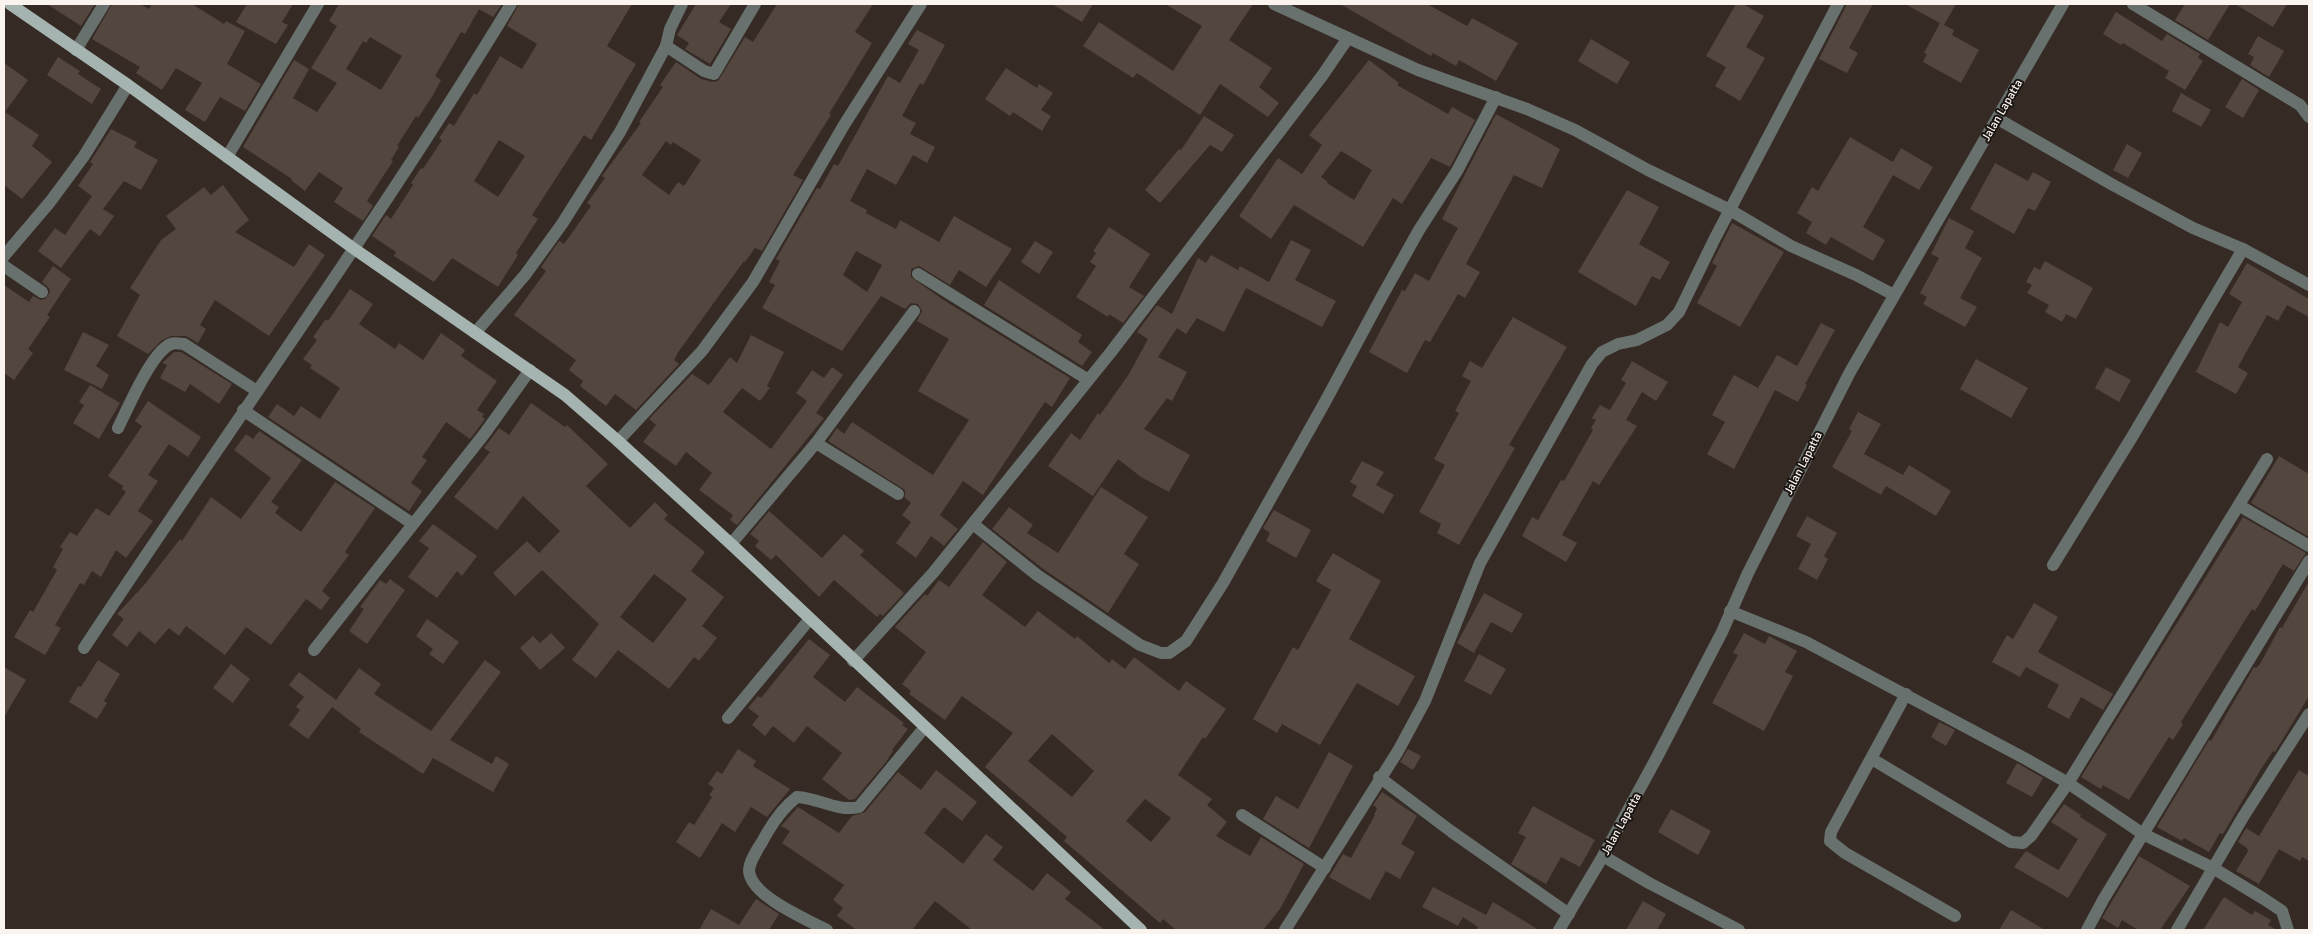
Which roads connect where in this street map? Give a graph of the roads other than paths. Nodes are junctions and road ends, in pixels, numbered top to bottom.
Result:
1 (10, 4) edge
2 (104, 4) edge
3 (318, 4) edge
4 (511, 4) edge
5 (682, 4) edge
6 (755, 4) edge
7 (921, 4) edge
8 (1274, 4) edge
9 (1838, 4) edge
10 (2063, 4) edge
11 (2132, 4) edge
12 (1348, 38) junction
13 (666, 46) junction
14 (76, 50) junction
15 (128, 85) junction
16 (1496, 97) junction
17 (2309, 117) edge
18 (1998, 119) junction
19 (227, 157) junction
20 (1730, 210) junction
21 (353, 248) junction
22 (2243, 249) junction
23 (4, 256) edge
24 (4, 266) edge
25 (918, 274) dead end
26 (2309, 285) edge
27 (42, 292) dead end
28 (1894, 295) junction
29 (914, 311) dead end
30 (475, 333) junction
31 (530, 370) junction
32 (1087, 379) junction
33 (257, 391) junction
34 (243, 410) junction
35 (118, 428) dead end
36 (618, 441) junction
37 (816, 443) junction
38 (2267, 459) dead end
39 (898, 494) dead end
40 (2240, 506) junction
41 (413, 524) junction
42 (973, 524) junction
43 (730, 544) junction
44 (2309, 546) edge
45 (2309, 561) edge
46 (2053, 565) dead end
47 (1730, 611) junction
48 (809, 620) junction
49 (84, 648) dead end
50 (314, 650) dead end
51 (853, 661) junction
52 (1906, 694) junction
53 (2309, 714) edge
54 (728, 718) dead end
55 (925, 727) junction
56 (1872, 759) junction
57 (1380, 777) junction
58 (2068, 783) junction
59 (1242, 815) dead end
60 (2143, 834) junction
61 (1604, 856) junction
62 (1325, 868) junction
63 (2213, 868) junction
64 (1569, 914) junction
65 (1954, 916) dead end
66 (827, 930) edge
67 (1141, 930) edge
68 (1285, 930) edge
69 (1559, 930) edge
70 (1739, 930) edge
71 (2087, 930) edge
72 (2177, 930) edge
73 (2288, 930) edge

1 - 14 main road
2 - 14 street
3 - 19 street
4 - 21 street
5 - 13 street
6 - 13 street
7 - 36 street
8 - 12 street
9 - 20 street
10 - 18 street, Jalan Lapatta
11 - 17 street
12 - 16 street
12 - 32 street
13 - 30 street
14 - 15 main road
15 - 19 main road
15 - 23 street
16 - 20 street
16 - 42 street
18 - 22 street
18 - 28 street, Jalan Lapatta
19 - 21 main road
20 - 28 street
20 - 57 street
21 - 30 main road
21 - 33 street
22 - 26 street
22 - 46 street
24 - 27 street
25 - 32 street
28 - 47 street, Jalan Lapatta
29 - 37 street
30 - 31 main road
31 - 36 main road
31 - 41 street
32 - 42 street
33 - 34 street
33 - 35 street
34 - 41 street
34 - 49 street
36 - 43 main road
37 - 39 street
37 - 43 street
38 - 40 street
40 - 44 street
40 - 58 street
41 - 50 street
42 - 51 street
43 - 48 main road
45 - 60 street
47 - 52 street
47 - 61 street, Jalan Lapatta
48 - 51 main road
48 - 54 street
51 - 55 main road
52 - 56 street
52 - 58 street
53 - 63 street
55 - 66 street
55 - 67 main road
56 - 58 street
56 - 65 street
57 - 62 street
57 - 64 street
58 - 60 street
59 - 62 street
60 - 63 street
60 - 71 street
61 - 64 street, Jalan Lapatta
61 - 70 street
62 - 68 street
63 - 72 street
63 - 73 street
64 - 69 street, Jalan Lapatta

